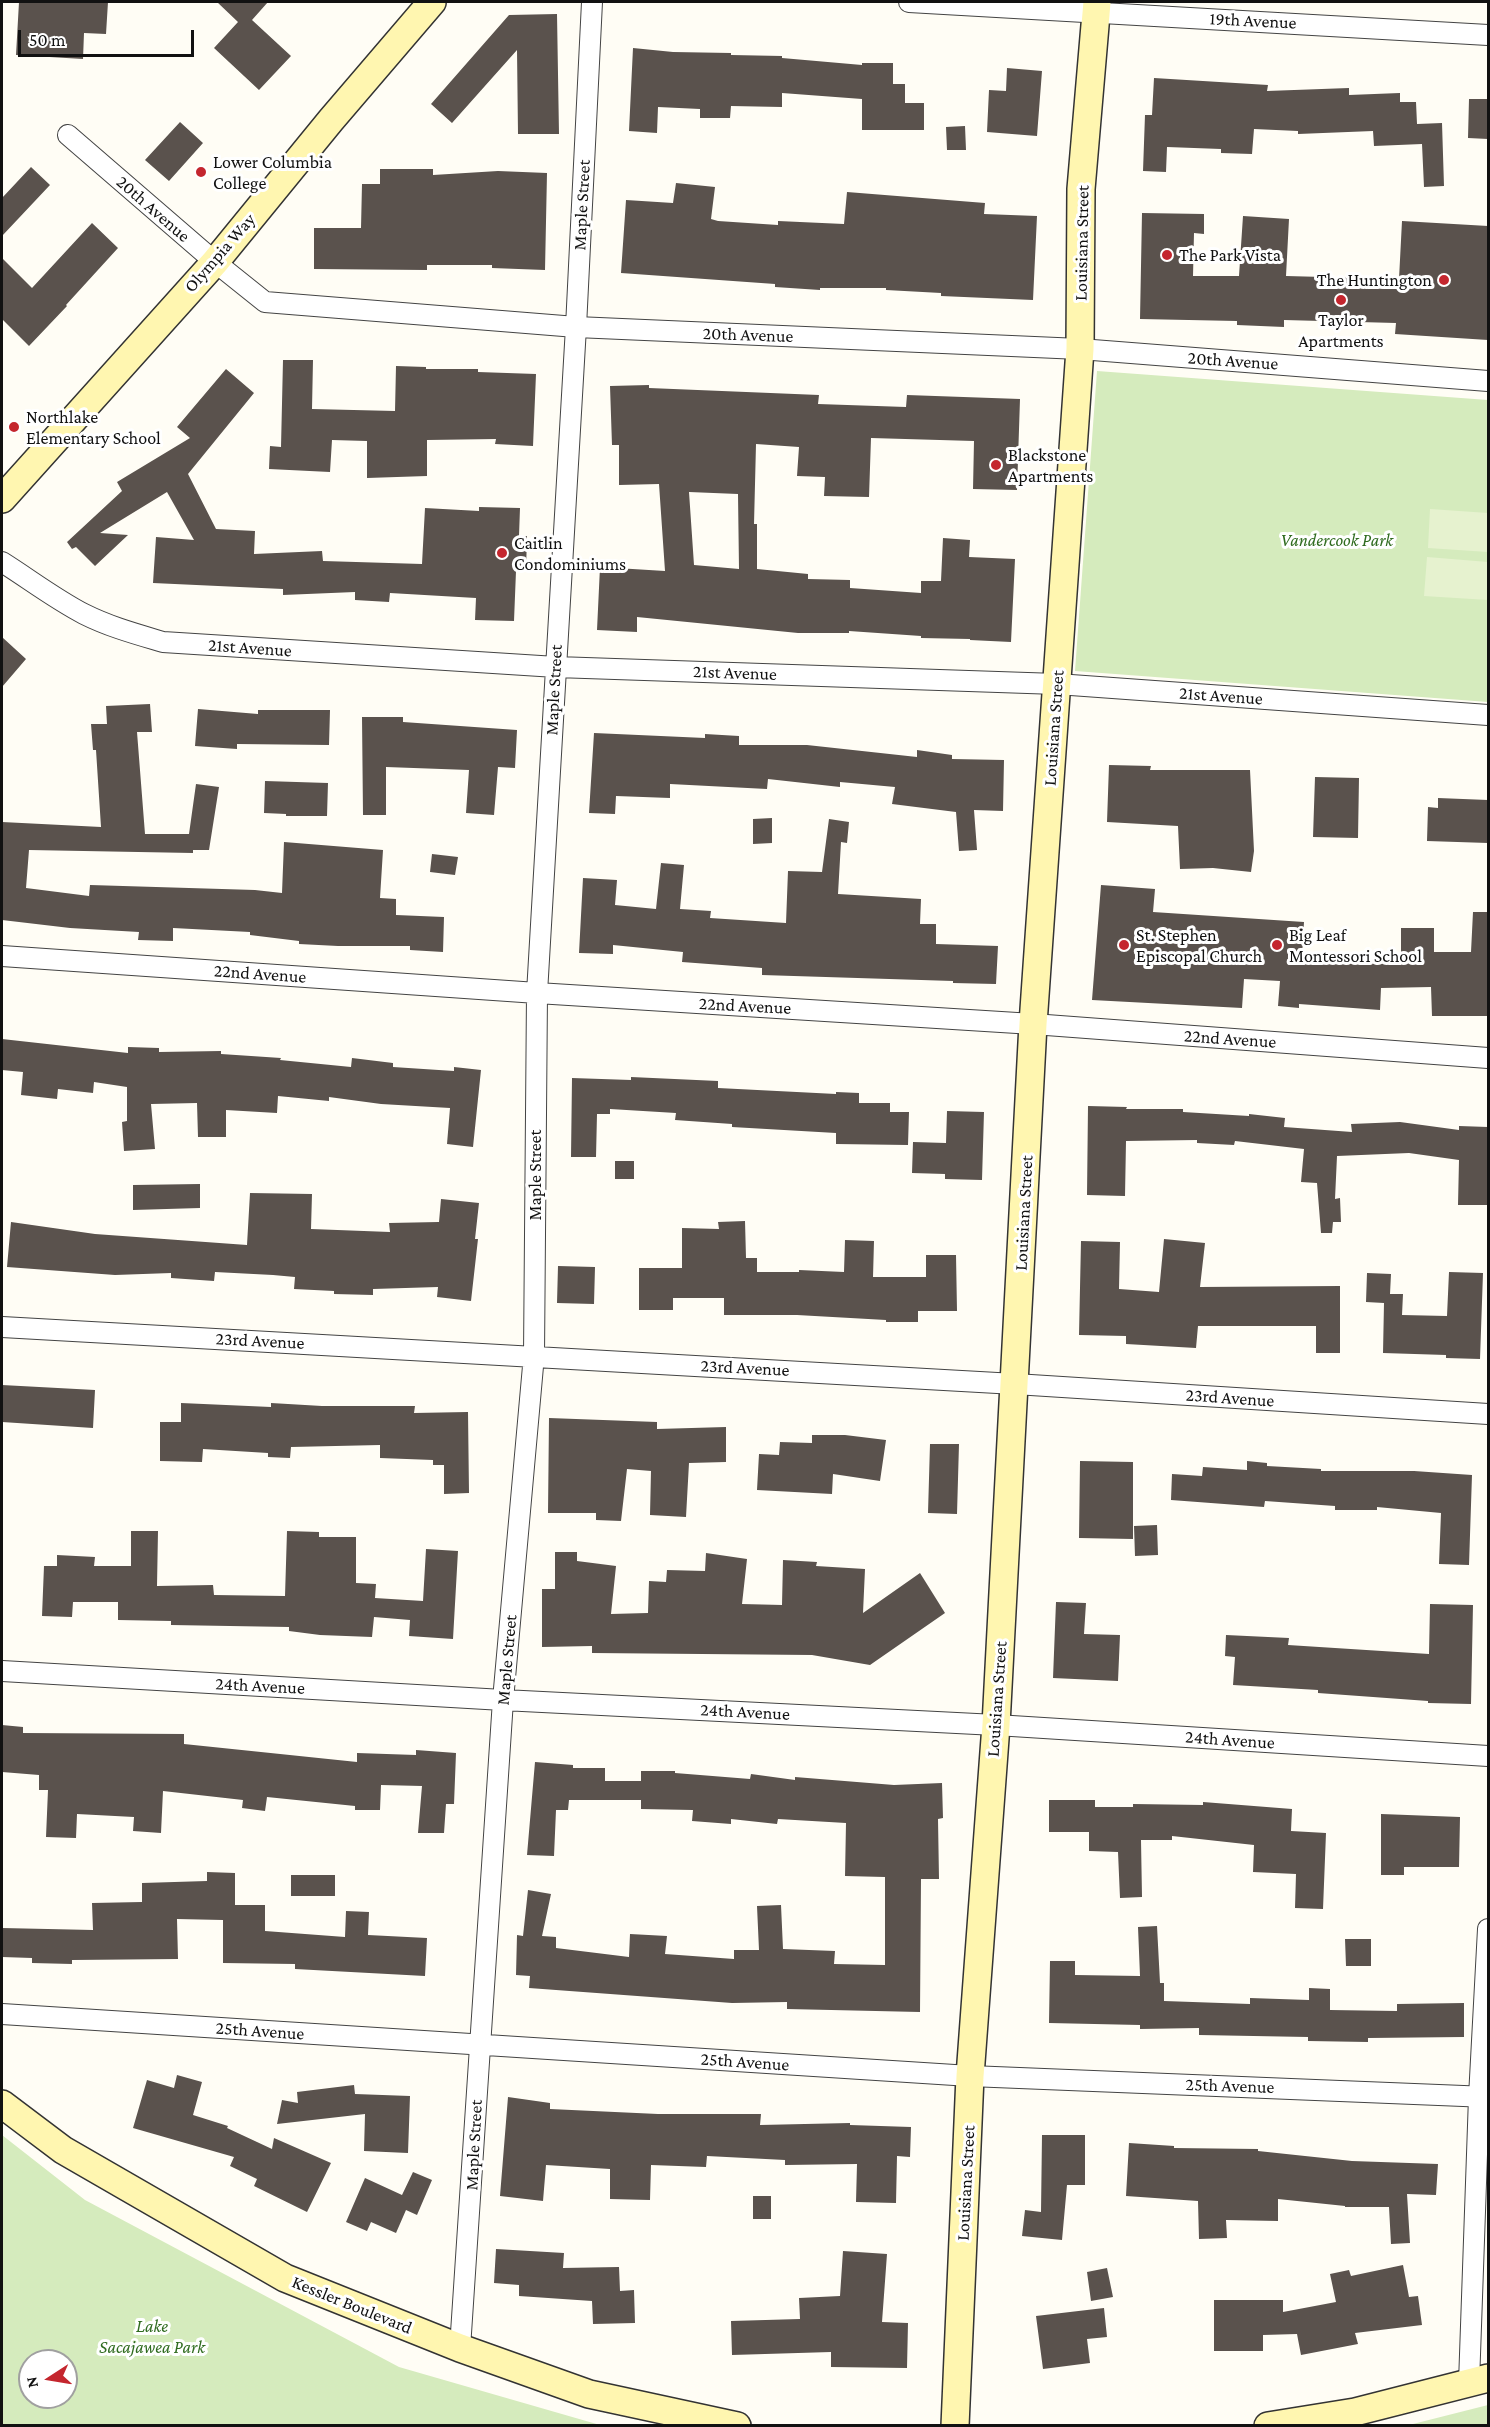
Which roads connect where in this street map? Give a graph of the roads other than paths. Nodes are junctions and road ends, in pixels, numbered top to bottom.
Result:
1 (432, 2) edge
2 (592, 2) edge
3 (909, 2) edge
4 (1096, 7) edge
5 (1488, 35) edge
6 (68, 135) dead end
7 (215, 262) junction
8 (576, 327) junction
9 (1080, 349) junction
10 (1488, 381) edge
11 (2, 499) edge
12 (2, 562) edge
13 (556, 667) junction
14 (1057, 684) junction
15 (1488, 715) edge
16 (2, 956) edge
17 (537, 993) junction
18 (1033, 1024) junction
19 (1488, 1058) edge
20 (2, 1327) edge
21 (534, 1356) junction
22 (1015, 1384) junction
23 (1488, 1414) edge
24 (2, 1671) edge
25 (503, 1700) junction
26 (996, 1725) junction
27 (1488, 1756) edge
28 (1488, 1929) edge
29 (2, 2014) edge
30 (479, 2045) junction
31 (970, 2076) junction
32 (1484, 2097) edge
33 (2, 2104) edge
34 (460, 2348) junction
35 (1479, 2380) edge
36 (737, 2426) edge
37 (955, 2426) edge
38 (1268, 2426) edge

1 - 7 street, Olympia Way
2 - 8 street, Maple Street
3 - 4 street, 19th Avenue
4 - 5 street, 19th Avenue
4 - 9 street, Louisiana Street
6 - 7 street, 20th Avenue
7 - 8 street, 20th Avenue
7 - 11 street, Olympia Way
8 - 9 street, 20th Avenue
8 - 13 street, Maple Street
9 - 10 street, 20th Avenue
9 - 14 street, Louisiana Street
12 - 13 street, 21st Avenue
13 - 14 street, 21st Avenue
13 - 17 street, Maple Street
14 - 15 street, 21st Avenue
14 - 18 street, Louisiana Street
16 - 17 street, 22nd Avenue
17 - 18 street, 22nd Avenue
17 - 21 street, Maple Street
18 - 19 street, 22nd Avenue
18 - 22 street, Louisiana Street
20 - 21 street, 23rd Avenue
21 - 22 street, 23rd Avenue
21 - 25 street, Maple Street
22 - 23 street, 23rd Avenue
22 - 26 street, Louisiana Street
24 - 25 street, 24th Avenue
25 - 26 street, 24th Avenue
25 - 30 street, Maple Street
26 - 27 street, 24th Avenue
26 - 31 street, Louisiana Street
28 - 32 street
29 - 30 street, 25th Avenue
30 - 31 street, 25th Avenue
30 - 34 street, Maple Street
31 - 32 street, 25th Avenue
31 - 37 street, Louisiana Street
32 - 35 street
33 - 34 street, Kessler Boulevard
34 - 36 street, Kessler Boulevard
35 - 38 street

